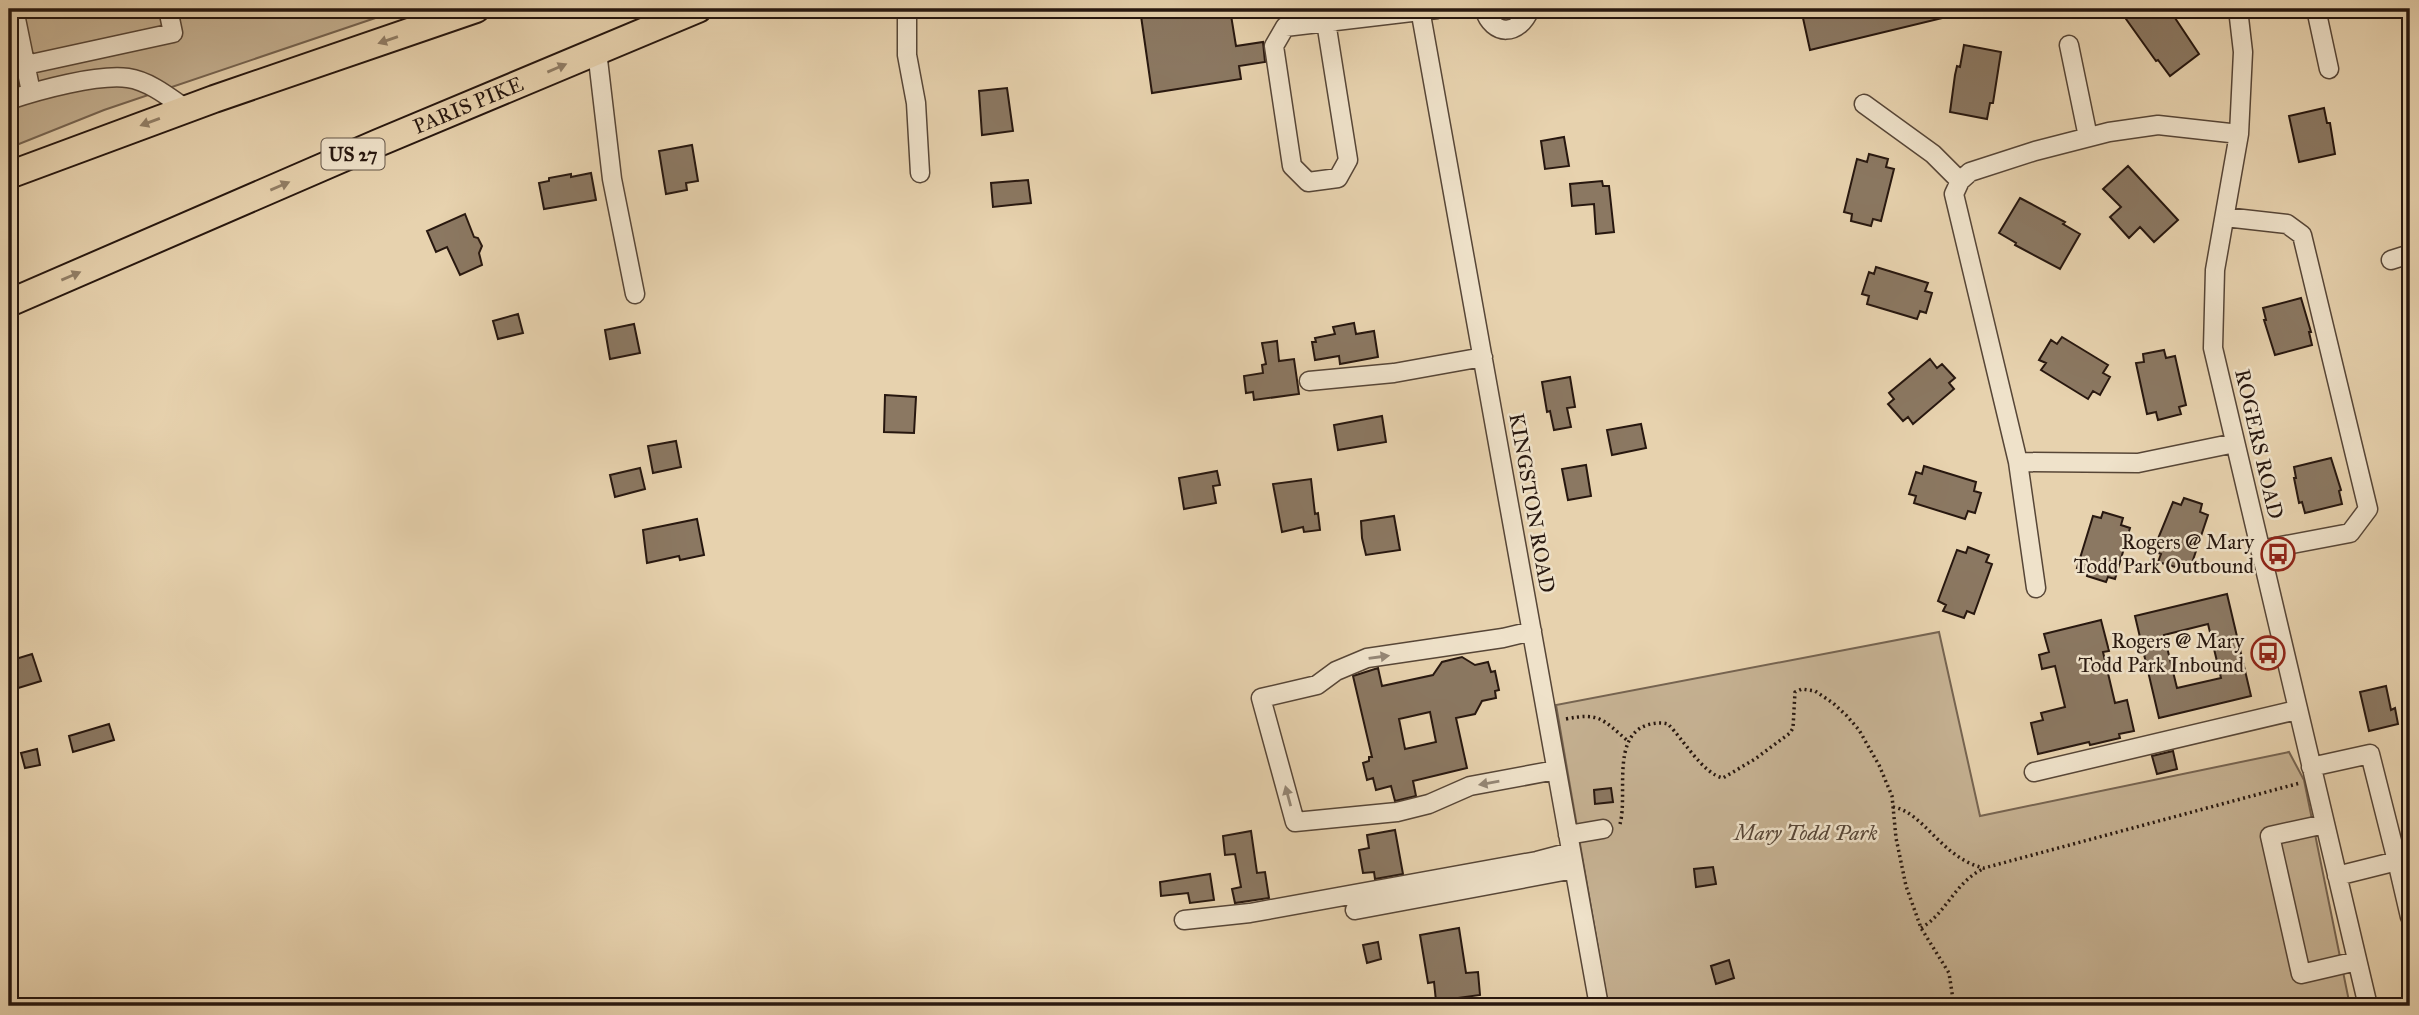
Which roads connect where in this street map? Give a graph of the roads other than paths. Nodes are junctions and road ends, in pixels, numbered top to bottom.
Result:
1 (14, 9) edge
2 (168, 9) edge
3 (476, 9) edge
4 (698, 9) edge
5 (906, 9) edge
6 (1484, 9) edge
7 (1530, 9) edge
8 (2238, 9) edge
9 (2316, 9) edge
10 (1426, 10) edge
11 (1326, 22) junction
12 (2069, 45) dead end
13 (597, 51) junction
14 (26, 65) junction
15 (2329, 69) dead end
16 (31, 92) junction
17 (9, 100) edge
18 (1864, 104) dead end
19 (186, 109) junction
20 (2239, 134) junction
21 (2088, 137) junction
22 (920, 173) dead end
23 (9, 175) edge
24 (1960, 181) junction
25 (2225, 217) junction
26 (2410, 254) edge
27 (2390, 260) dead end
28 (635, 294) dead end
29 (9, 303) edge
30 (1483, 357) junction
31 (1309, 381) dead end
32 (2235, 443) junction
33 (2018, 461) junction
34 (2260, 550) junction
35 (2036, 588) dead end
36 (1532, 631) junction
37 (2297, 710) junction
38 (2311, 767) junction
39 (1556, 770) junction
40 (2034, 772) dead end
41 (2325, 824) junction
42 (1603, 829) road end
43 (1571, 852) junction
44 (2397, 861) junction
45 (2337, 876) junction
46 (2407, 889) edge
47 (1355, 910) dead end
48 (2410, 917) edge
49 (1184, 920) dead end
50 (2357, 961) junction
51 (1599, 1006) edge
52 (2368, 1006) edge

1 - 14 street
2 - 14 street
3 -> 19 highway
4 - 13 highway, PARIS PIKE / US 27
5 - 22 street
6 - 7 street
8 - 20 street, ROGERS ROAD
9 - 15 street
10 - 11 street
10 - 30 street, KINGSTON ROAD
11 - 11 street
12 - 21 street
13 - 28 street
29 -> 13 highway, PARIS PIKE / US 27
14 - 16 street
16 - 17 street
16 - 19 street
18 - 24 street
19 -> 23 highway
20 - 21 street
20 - 25 street, ROGERS ROAD
21 - 24 street
24 - 33 street
25 - 32 street, ROGERS ROAD
25 - 34 street
26 - 27 street
30 - 31 street
30 - 36 street, KINGSTON ROAD
32 - 33 street
32 - 34 street, ROGERS ROAD
33 - 35 street
34 - 37 street, ROGERS ROAD
36 - 39 street, KINGSTON ROAD
39 -> 36 street
37 - 38 street, ROGERS ROAD
37 - 40 street
38 - 41 street, ROGERS ROAD
38 - 44 street
39 - 43 street, KINGSTON ROAD
41 - 45 street, ROGERS ROAD
41 - 50 street
42 - 43 street
43 - 47 street
43 - 49 street
43 - 51 street, KINGSTON ROAD
44 - 45 street
44 - 46 street
45 - 50 street, ROGERS ROAD
46 - 48 street
50 - 52 street, ROGERS ROAD

